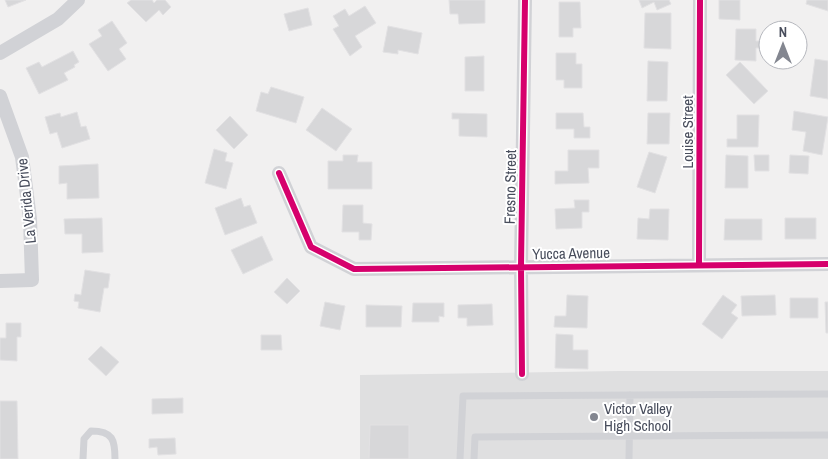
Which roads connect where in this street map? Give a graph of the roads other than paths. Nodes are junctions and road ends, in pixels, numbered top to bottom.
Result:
1 (78, 0) edge
2 (525, 0) edge
3 (700, 0) edge
4 (0, 53) edge
5 (0, 96) edge
6 (279, 173) dead end
7 (699, 264) junction
8 (828, 264) edge
9 (521, 266) junction
10 (0, 280) edge
11 (522, 374) dead end
12 (828, 394) edge
13 (630, 395) junction
14 (629, 435) junction
15 (828, 435) edge
16 (83, 459) edge
17 (115, 459) edge
18 (460, 459) edge
19 (474, 459) edge
20 (629, 459) edge

1 - 4 street
2 - 9 street, Fresno Street
3 - 7 street, Louise Street
5 - 10 street, La Verida Drive
6 - 9 street, Yucca Avenue
7 - 8 street, Yucca Avenue
7 - 9 street, Yucca Avenue
9 - 11 street, Fresno Street
12 - 13 lane
13 - 14 lane
13 - 18 lane
14 - 15 lane
14 - 19 lane
14 - 20 lane
16 - 17 lane

